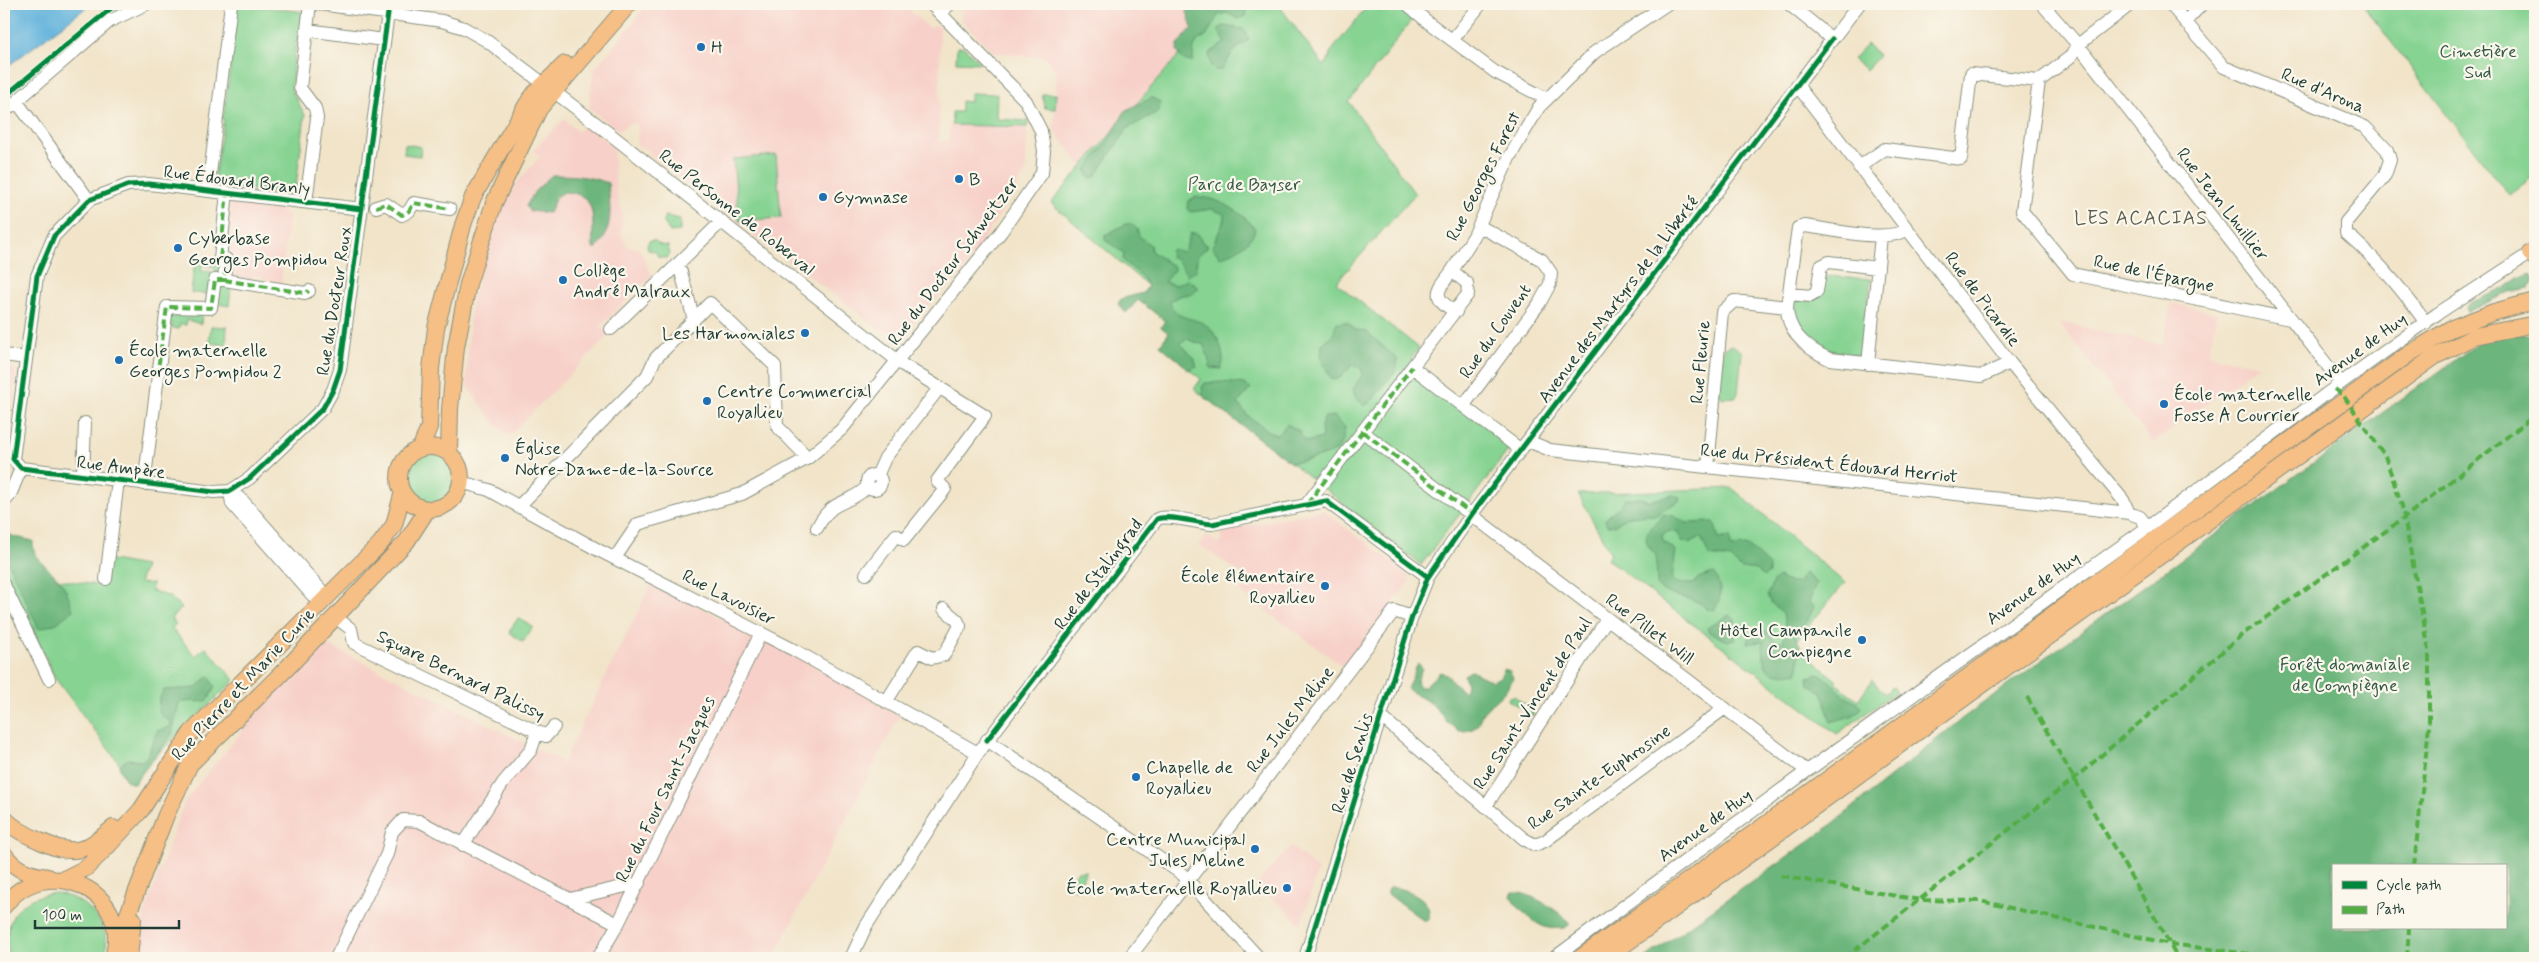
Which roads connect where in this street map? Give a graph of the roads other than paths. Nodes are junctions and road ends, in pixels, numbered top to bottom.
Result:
1 (146, 4) edge
2 (232, 4) edge
3 (310, 4) edge
4 (320, 4) edge
5 (613, 4) edge
6 (629, 4) edge
7 (950, 4) edge
8 (1407, 4) edge
9 (1481, 4) edge
10 (1667, 4) edge
11 (1789, 4) edge
12 (1859, 4) edge
13 (2042, 4) edge
14 (2130, 4) edge
15 (2170, 4) edge
16 (2202, 4) edge
17 (936, 8) edge
18 (388, 13) junction
19 (2185, 22) junction
20 (307, 30) junction
21 (1453, 39) junction
22 (1832, 39) junction
23 (384, 40) junction
24 (2078, 45) junction
25 (2039, 82) junction
26 (1797, 86) junction
27 (549, 88) junction
28 (1547, 99) junction
29 (17, 102) junction
30 (4, 112) edge
31 (1860, 168) junction
32 (208, 190) junction
33 (226, 192) junction
34 (89, 200) junction
35 (306, 202) junction
36 (381, 206) dead end
37 (362, 209) junction
38 (450, 209) dead end
39 (722, 222) junction
40 (1479, 226) junction
41 (1908, 229) junction
42 (1881, 236) junction
43 (2534, 253) edge
44 (676, 265) junction
45 (1878, 268) junction
46 (1452, 271) junction
47 (224, 280) junction
48 (309, 291) dead end
49 (1788, 300) junction
50 (2535, 301) edge
51 (1456, 312) junction
52 (2535, 313) edge
53 (2290, 319) junction
54 (2477, 319) junction
55 (694, 320) junction
56 (2531, 322) edge
57 (2426, 323) junction
58 (611, 329) dead end
59 (4, 355) edge
60 (26, 358) junction
61 (899, 361) junction
62 (2010, 363) junction
63 (1868, 364) junction
64 (1412, 368) junction
65 (2341, 383) junction
66 (940, 386) junction
67 (1464, 405) junction
68 (85, 423) dead end
69 (1363, 432) junction
70 (1524, 446) junction
71 (422, 447) junction
72 (449, 453) junction
73 (808, 458) junction
74 (17, 464) junction
75 (1708, 466) junction
76 (83, 476) junction
77 (118, 480) junction
78 (461, 482) junction
79 (144, 484) junction
80 (230, 492) junction
81 (402, 495) junction
82 (4, 502) edge
83 (1306, 505) junction
84 (518, 506) junction
85 (426, 510) junction
86 (2129, 513) junction
87 (1472, 514) junction
88 (2148, 527) junction
89 (817, 528) dead end
90 (615, 558) junction
91 (866, 574) dead end
92 (1428, 577) junction
93 (106, 579) dead end
94 (4, 585) edge
95 (328, 597) junction
96 (944, 609) dead end
97 (334, 616) junction
98 (1412, 617) junction
99 (1608, 619) junction
100 (762, 633) junction
101 (49, 678) dead end
102 (235, 689) junction
103 (886, 702) junction
104 (1725, 708) junction
105 (1380, 719) junction
106 (235, 720) junction
107 (554, 727) dead end
108 (537, 732) junction
109 (988, 740) junction
110 (978, 753) junction
111 (1807, 771) junction
112 (1486, 806) junction
113 (138, 812) junction
114 (4, 818) edge
115 (463, 845) junction
116 (4, 854) edge
117 (61, 879) junction
118 (1188, 880) junction
119 (639, 883) junction
120 (138, 892) junction
121 (570, 899) junction
122 (4, 904) edge
123 (618, 924) junction
124 (119, 952) edge
125 (336, 958) edge
126 (598, 958) edge
127 (851, 958) edge
128 (1129, 958) edge
129 (1260, 958) edge
130 (1305, 958) edge
131 (1554, 958) edge
132 (1580, 958) edge
133 (1606, 958) edge

1 - 29 street
2 - 32 street
3 - 20 street
4 - 18 street, Rue Personne de Roberval
5 - 27 main road
6 - 27 main road
7 - 17 street
8 - 21 street
9 - 21 street
10 - 28 street, Rue Georges Forest
11 - 22 street
12 - 22 street, Avenue des Martyrs de la Liberté
13 - 24 street, Rue Jean Lhuillier
14 - 24 street
15 - 19 street, Rue d'Arona
16 - 19 street
17 - 61 street, Rue du Docteur Schweitzer
18 - 23 street, Rue du Docteur Roux
18 - 27 street, Rue Personne de Roberval
19 - 57 street, Rue d'Arona
20 - 23 street
20 - 35 street
21 - 28 street
22 - 26 street, Avenue des Martyrs de la Liberté
23 - 37 street, Rue du Docteur Roux
24 - 25 street
24 - 53 street, Rue Jean Lhuillier
25 - 31 street
25 - 53 street, Rue de l'Épargne
26 - 31 street, Rue de Picardie
26 - 70 street, Avenue des Martyrs de la Liberté
27 - 39 street, Rue Personne de Roberval
27 - 71 main road
27 - 72 main road
28 - 40 street, Rue Georges Forest
29 - 30 street
29 - 34 street
31 - 41 street, Rue de Picardie
32 - 33 street, Rue Édouard Branly
32 - 34 street, Rue Édouard Branly
33 - 35 street, Rue Édouard Branly
33 - 47 street
34 - 60 street, Rue Édouard Branly
35 - 37 street, Rue Édouard Branly
36 - 38 street
37 - 80 street, Rue du Docteur Roux
39 - 44 street
39 - 61 street, Rue Personne de Roberval
40 - 46 street, Rue Georges Forest
40 - 67 street, Rue du Couvent
41 - 42 street
41 - 62 street, Rue de Picardie
42 - 45 street
42 - 49 street
43 - 57 street, Avenue de Huy
44 - 55 street
44 - 58 street
45 - 49 street, Rue Fleurie
45 - 63 street
46 - 51 street
46 - 51 street, Rue Georges Forest
47 - 48 street
47 - 79 street
49 - 63 street
49 - 75 street, Rue Fleurie
50 - 54 main road
51 - 64 street
52 - 54 main road
53 - 65 street, Rue Jean Lhuillier
54 - 132 main road
55 - 73 street
55 - 84 street
56 - 133 main road
57 - 65 street, Avenue de Huy
59 - 60 street
60 - 74 street, Rue Édouard Branly
61 - 66 street, Rue Personne de Roberval
61 - 73 street, Rue du Docteur Schweitzer
62 - 63 street
62 - 86 street, Rue de Picardie
64 - 67 street
64 - 69 street
65 - 88 street, Avenue de Huy
66 - 89 street
66 - 91 street, Rue Personne de Roberval
67 - 70 street
68 - 76 street
69 - 83 street
69 - 87 street, Rue Pillet Will
70 - 75 street, Rue du Président Édouard Herriot
70 - 87 street, Avenue des Martyrs de la Liberté
71 - 72 main road
71 - 81 main road
72 - 78 main road
73 - 90 street, Rue du Docteur Schweitzer
74 - 76 street, Rue Ampère
74 - 82 street, Rue Édouard Branly
75 - 86 street, Rue du Président Édouard Herriot
76 - 77 street, Rue Ampère
77 - 79 street, Rue Ampère
77 - 93 street
78 - 84 street, Rue Lavoisier
78 - 85 main road
79 - 80 street, Rue Ampère
80 - 95 street
81 - 85 main road
81 - 95 main road, Rue Pierre et Marie Curie
83 - 92 street, Rue de Stalingrad
83 - 109 street, Rue de Stalingrad
84 - 90 street, Rue Lavoisier
85 - 97 main road, Rue Pierre et Marie Curie
86 - 88 street, Rue de Picardie
87 - 92 street, Avenue des Martyrs de la Liberté
87 - 99 street, Rue Pillet Will
88 - 111 street, Avenue de Huy
90 - 100 street, Rue Lavoisier
92 - 98 street, Rue de Senlis
94 - 101 street
95 - 97 main road, Rue Pierre et Marie Curie
95 - 102 main road, Rue Pierre et Marie Curie
96 - 103 street
97 - 106 main road, Rue Pierre et Marie Curie
97 - 108 street, Square Bernard Palissy
98 - 105 street, Rue de Senlis
98 - 118 street, Rue Jules Méline
99 - 104 street, Rue Pillet Will
99 - 112 street, Rue Saint-Vincent de Paul
100 - 103 street, Rue Lavoisier
100 - 119 street, Rue du Four Saint-Jacques
102 - 106 main road
102 - 113 main road, Rue Pierre et Marie Curie
103 - 110 street, Rue Lavoisier
104 - 111 street, Rue Pillet Will
104 - 112 street, Rue Sainte-Euphrosine
105 - 112 street, Rue Sainte-Euphrosine
105 - 130 street, Rue de Senlis
106 - 120 main road, Rue Pierre et Marie Curie
107 - 108 street, Square Bernard Palissy
108 - 115 street
109 - 110 street, Rue de Stalingrad
109 - 118 street
110 - 127 street, Rue de Stalingrad
111 - 131 street, Avenue de Huy
113 - 114 main road
113 - 117 main road
115 - 121 street
115 - 125 street
116 - 117 main road
117 - 122 main road
117 - 124 main road
118 - 128 street, Rue Jules Méline
118 - 129 street
119 - 121 street
119 - 123 street, Rue du Four Saint-Jacques
120 - 124 main road
120 - 124 main road
121 - 123 street
123 - 126 street, Rue du Four Saint-Jacques

